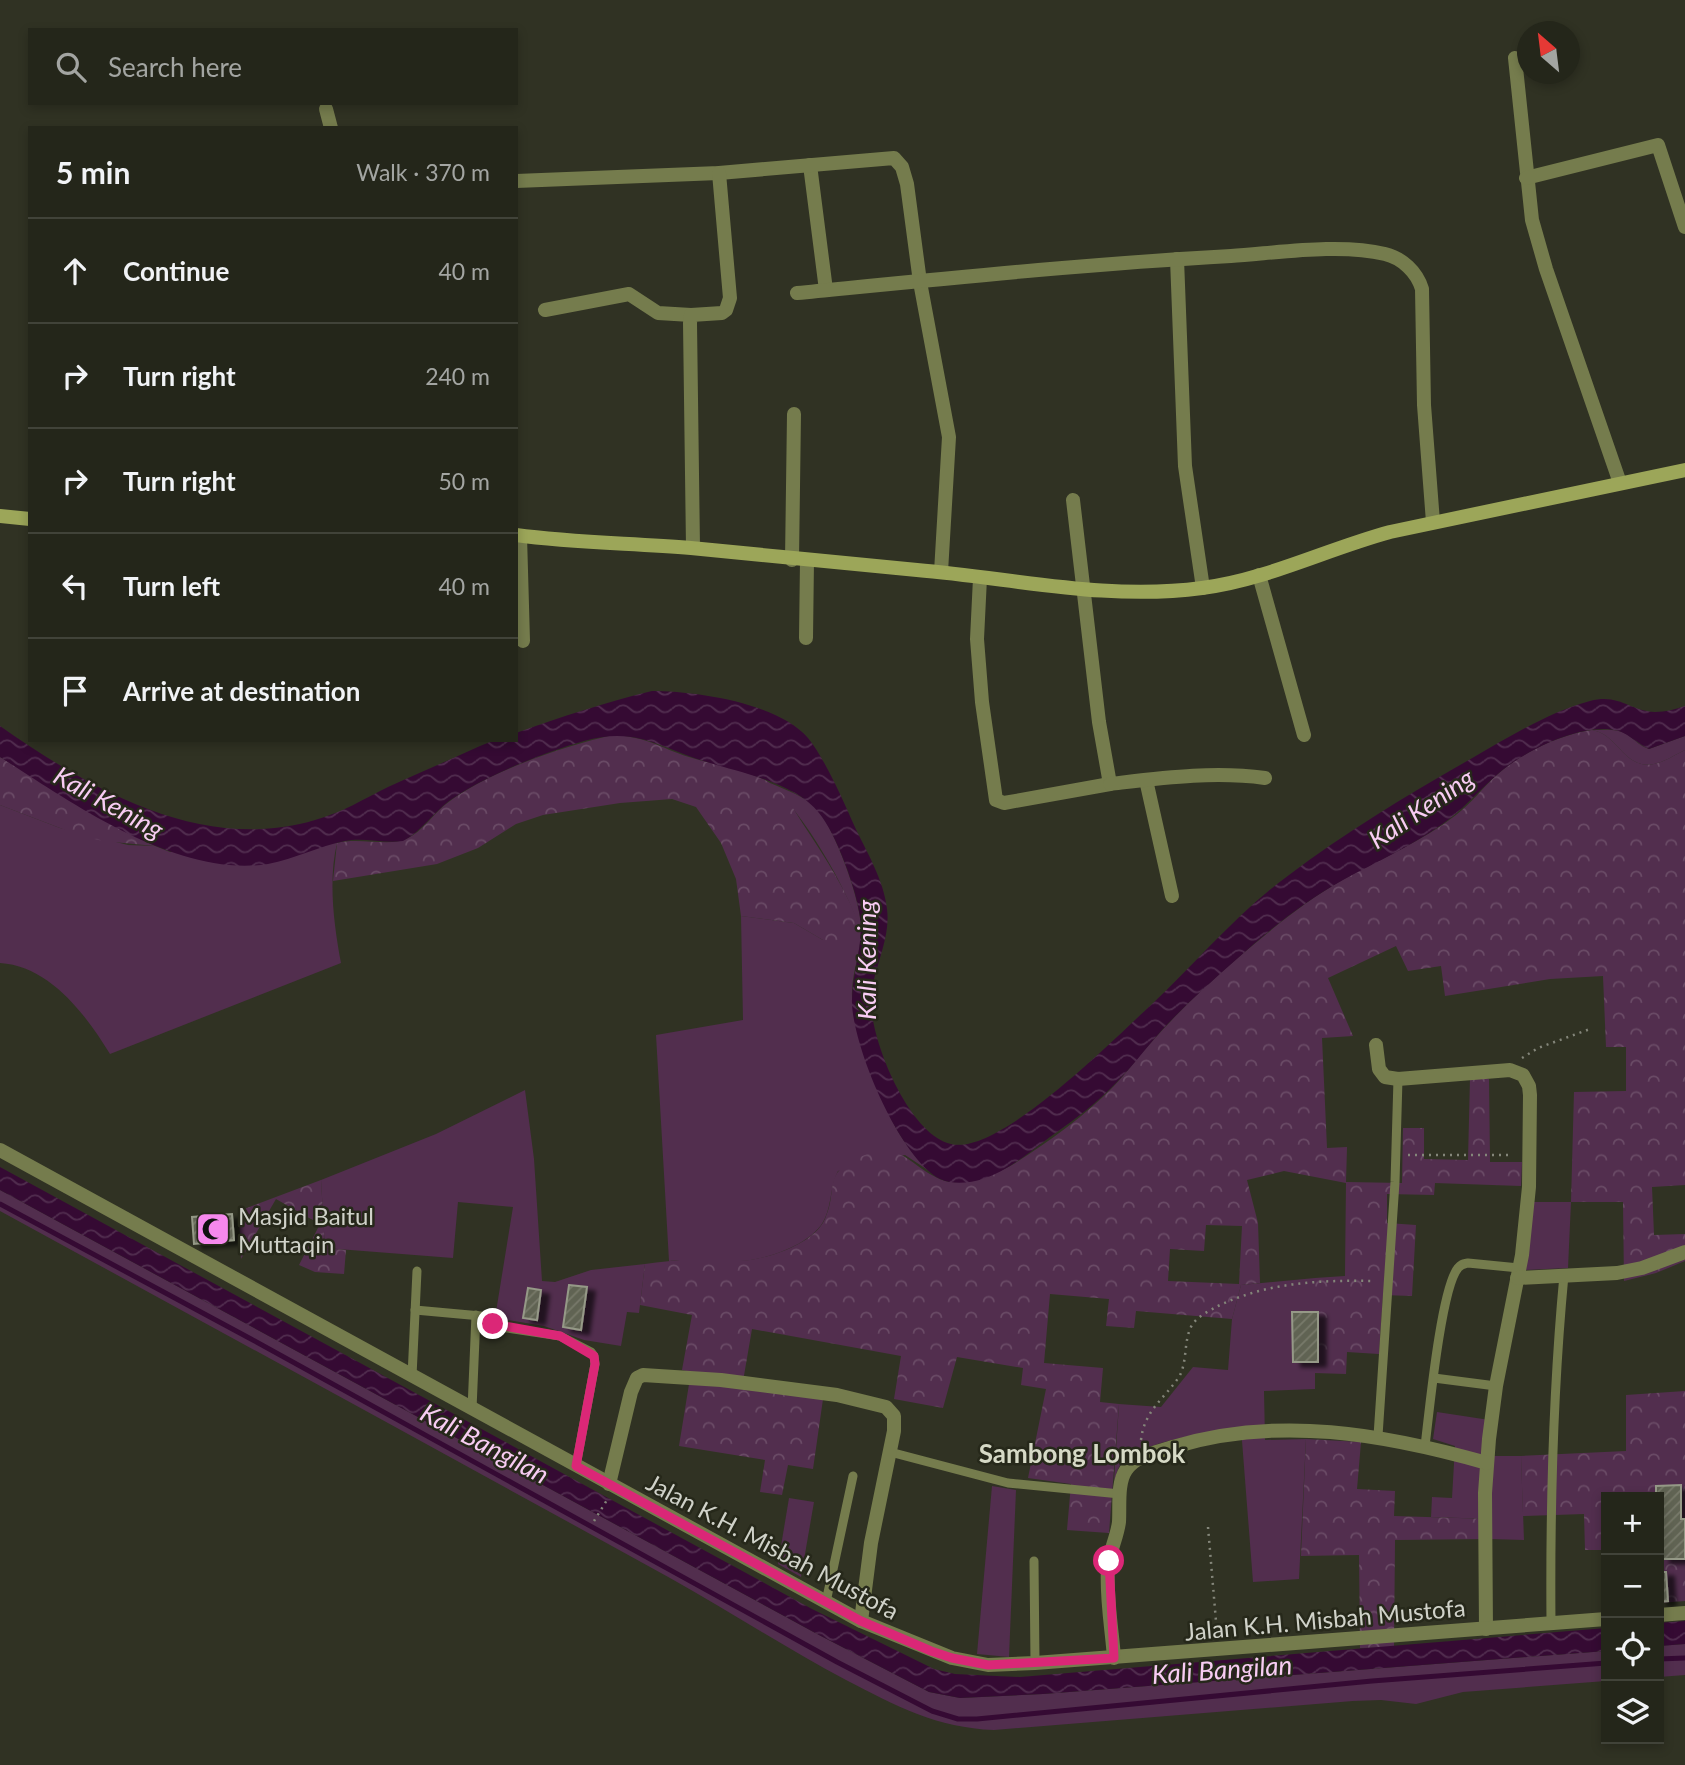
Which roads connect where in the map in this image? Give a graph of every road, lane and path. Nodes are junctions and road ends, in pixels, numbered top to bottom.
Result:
1 (1514, 58) dead end
2 (326, 109) dead end
3 (330, 126) edge
4 (810, 165) junction
5 (719, 173) junction
6 (1526, 178) junction
7 (518, 181) edge
8 (1680, 200) edge
9 (1685, 227) edge
10 (1177, 259) junction
11 (920, 282) junction
12 (826, 290) junction
13 (797, 293) dead end
14 (545, 310) dead end
15 (691, 315) junction
16 (794, 414) dead end
17 (1685, 470) edge
18 (1620, 482) junction
19 (1073, 500) dead end
20 (0, 516) edge
21 (28, 519) edge
22 (1433, 522) junction
23 (518, 536) edge
24 (693, 548) junction
25 (800, 560) junction
26 (941, 572) junction
27 (1259, 575) junction
28 (980, 578) junction
29 (1203, 588) junction
30 (1084, 591) junction
31 (806, 638) dead end
32 (523, 641) dead end
33 (1304, 735) dead end
34 (1265, 778) dead end
35 (1146, 780) junction
36 (1110, 784) junction
37 (1172, 896) dead end
38 (1590, 1029) dead end
39 (1376, 1045) dead end
40 (1510, 1070) junction
41 (1398, 1079) junction
42 (0, 1150) edge
43 (1396, 1154) junction
44 (1530, 1155) junction
45 (1685, 1252) edge
46 (417, 1271) dead end
47 (1518, 1273) junction
48 (1564, 1275) junction
49 (1389, 1281) junction
50 (415, 1310) junction
51 (476, 1315) junction
52 (412, 1376) junction
53 (1434, 1378) junction
54 (1496, 1386) junction
55 (472, 1409) junction
56 (1378, 1436) junction
57 (1425, 1446) junction
58 (891, 1452) junction
59 (1140, 1458) junction
60 (1487, 1463) junction
61 (576, 1466) junction
62 (853, 1476) dead end
63 (610, 1489) junction
64 (1120, 1494) junction
65 (594, 1521) dead end
66 (1208, 1527) dead end
67 (1034, 1561) dead end
68 (826, 1602) junction
69 (1685, 1613) edge
70 (1664, 1615) edge
71 (1601, 1619) edge
72 (861, 1621) junction
73 (1550, 1623) junction
74 (1486, 1629) junction
75 (1218, 1650) junction
76 (1114, 1658) junction
77 (1035, 1663) junction

1 - 6 street
2 - 3 street
4 - 5 street
4 - 11 street
4 - 12 street
5 - 7 street
5 - 15 street
6 - 8 street
6 - 18 street
8 - 9 street
10 - 11 street
10 - 22 street
10 - 29 street
11 - 12 street
11 - 26 street
12 - 13 street
14 - 15 street
15 - 24 street
16 - 25 street
17 - 18 main road
18 - 22 main road
19 - 30 street
20 - 21 main road
22 - 27 main road
23 - 24 main road
23 - 32 street
24 - 25 main road
25 - 26 main road
25 - 31 street
26 - 28 main road
27 - 29 main road
27 - 33 street
28 - 30 main road
28 - 36 street
29 - 30 main road
30 - 36 street
34 - 35 street
35 - 36 street
35 - 37 street
38 - 40 path
39 - 41 street
40 - 41 street
40 - 44 street
41 - 43 lane
42 - 52 street, Jalan K.H. Misbah Mustofa
43 - 44 path
43 - 49 lane
44 - 47 street
45 - 48 street
46 - 50 lane
47 - 48 street
47 - 53 lane
47 - 54 street
48 - 73 lane
49 - 56 lane
49 - 59 path
50 - 51 lane
50 - 52 lane
51 - 55 lane
51 - 61 lane
52 - 55 street, Jalan K.H. Misbah Mustofa
53 - 54 lane
53 - 57 lane
54 - 60 street
55 - 61 street, Jalan K.H. Misbah Mustofa
56 - 57 street
56 - 59 street
57 - 60 street
58 - 63 street
58 - 64 lane
58 - 72 street
59 - 64 street
60 - 74 street
61 - 63 street, Jalan K.H. Misbah Mustofa
62 - 68 lane
63 - 65 path
63 - 68 street, Jalan K.H. Misbah Mustofa
64 - 76 street
66 - 75 path
67 - 77 lane
68 - 72 street, Jalan K.H. Misbah Mustofa
69 - 70 street
71 - 73 street, Jalan K.H. Misbah Mustofa
72 - 77 street, Jalan K.H. Misbah Mustofa
73 - 74 street, Jalan K.H. Misbah Mustofa
74 - 75 street, Jalan K.H. Misbah Mustofa
75 - 76 street, Jalan K.H. Misbah Mustofa
76 - 77 street, Jalan K.H. Misbah Mustofa

